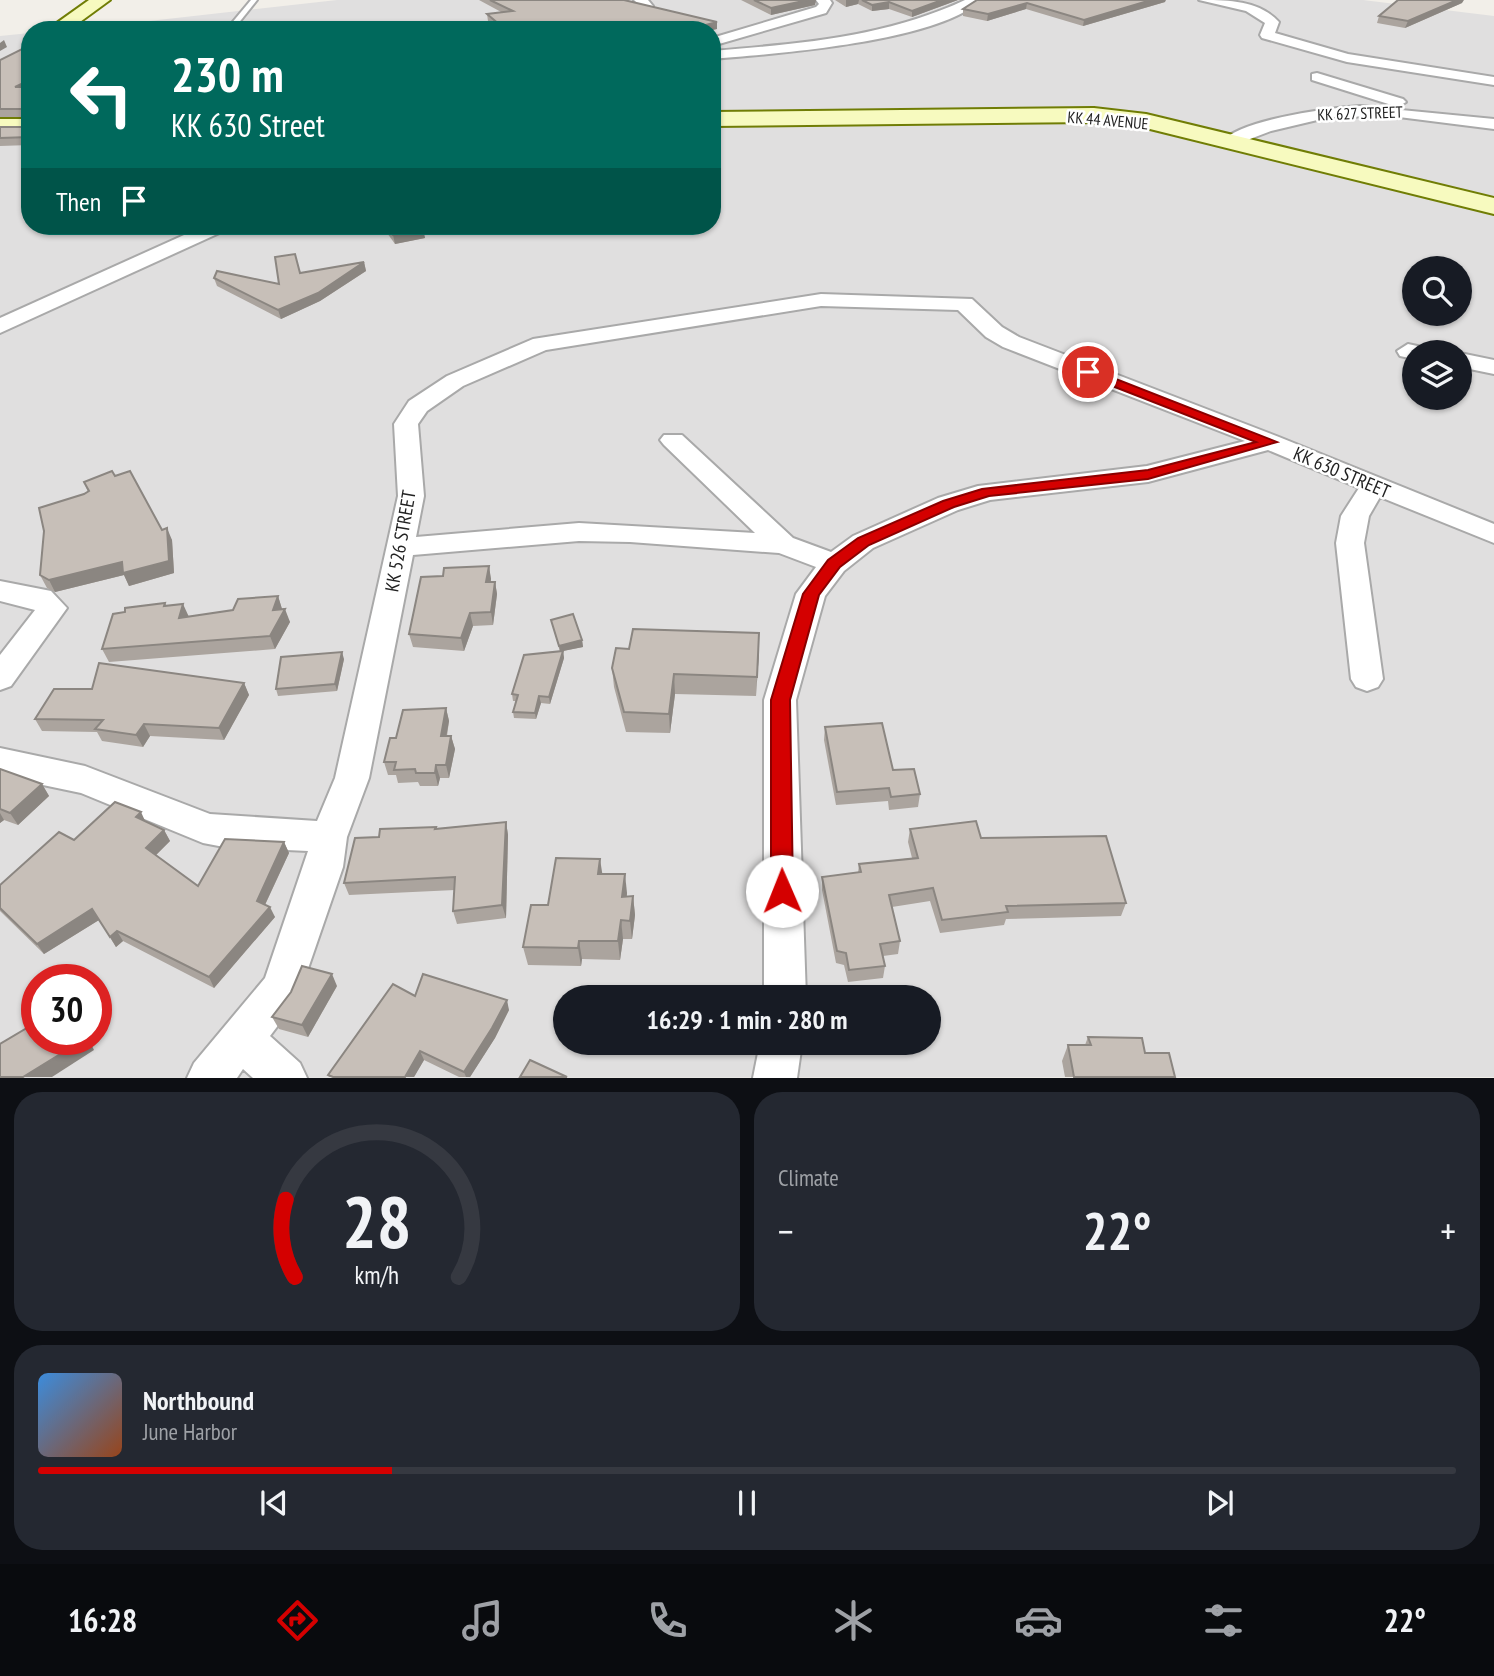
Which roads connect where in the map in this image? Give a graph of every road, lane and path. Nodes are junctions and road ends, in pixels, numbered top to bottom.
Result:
1 (101, 0) edge
2 (254, 0) edge
3 (822, 0) edge
4 (975, 0) edge
5 (1205, 0) edge
6 (70, 21) edge
7 (236, 21) edge
8 (721, 39) edge
9 (721, 54) edge
10 (1317, 77) dead end
11 (1494, 81) edge
12 (1427, 113) junction
13 (721, 119) edge
14 (1494, 124) edge
15 (0, 126) edge
16 (21, 126) edge
17 (1229, 142) junction
18 (1494, 206) edge
19 (199, 235) edge
20 (964, 304) joint
21 (0, 326) edge
22 (1472, 362) edge
23 (1494, 367) edge
24 (673, 440) dead end
25 (1270, 442) junction
26 (1374, 486) junction
27 (1494, 534) edge
28 (783, 544) junction
29 (401, 547) junction
30 (834, 564) junction
31 (0, 591) edge
32 (0, 678) edge
33 (1367, 679) dead end
34 (0, 762) edge
35 (329, 837) junction
36 (785, 985) edge
37 (242, 1040) junction
38 (778, 1055) edge
39 (209, 1077) edge
40 (285, 1077) edge
41 (775, 1077) edge

1 - 6 main road
2 - 7 lane
3 - 8 street
4 - 9 street
5 - 11 street
10 - 12 street
12 - 14 street, KK 627 STREET
12 - 17 street, KK 627 STREET
13 - 17 main road, KK 44 AVENUE
15 - 16 main road
17 - 18 main road, KK 44 AVENUE
19 - 21 street
20 - 25 street, KK 630 STREET
20 - 29 street, KK 526 STREET
22 - 23 street
24 - 28 street
25 - 26 street, KK 630 STREET
25 - 30 street
26 - 27 street, KK 630 STREET
26 - 33 street
28 - 29 street
28 - 30 street
29 - 35 street, KK 526 STREET
30 - 36 street
31 - 32 street
34 - 35 street
35 - 37 street, KK 526 STREET
37 - 39 street, KK 526 STREET
37 - 40 street
38 - 41 street

